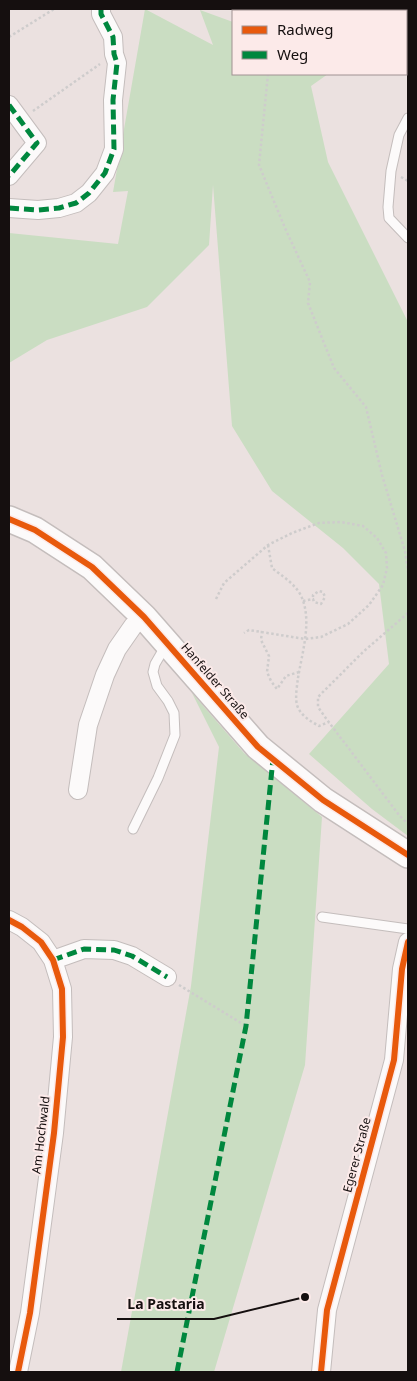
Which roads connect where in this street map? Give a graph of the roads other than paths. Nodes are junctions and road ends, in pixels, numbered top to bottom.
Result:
1 (101, 9) edge
2 (9, 105) edge
3 (408, 118) edge
4 (9, 176) edge
5 (9, 208) edge
6 (408, 238) edge
7 (9, 519) edge
8 (144, 617) junction
9 (167, 643) junction
10 (78, 790) dead end
11 (133, 829) dead end
12 (408, 855) edge
13 (322, 917) dead end
14 (9, 920) edge
15 (408, 929) edge
16 (408, 942) edge
17 (53, 960) junction
18 (167, 978) road end
19 (18, 1372) edge
20 (321, 1372) edge

1 - 5 street
2 - 4 street
3 - 6 lane
7 - 8 street, Hanfelder Straße
8 - 9 street, Hanfelder Straße
8 - 10 street
9 - 11 lane
9 - 12 street, Hanfelder Straße
13 - 15 lane
14 - 17 street, Am Hochwald
16 - 20 street, Egerer Straße
17 - 18 street
17 - 19 street, Am Hochwald

